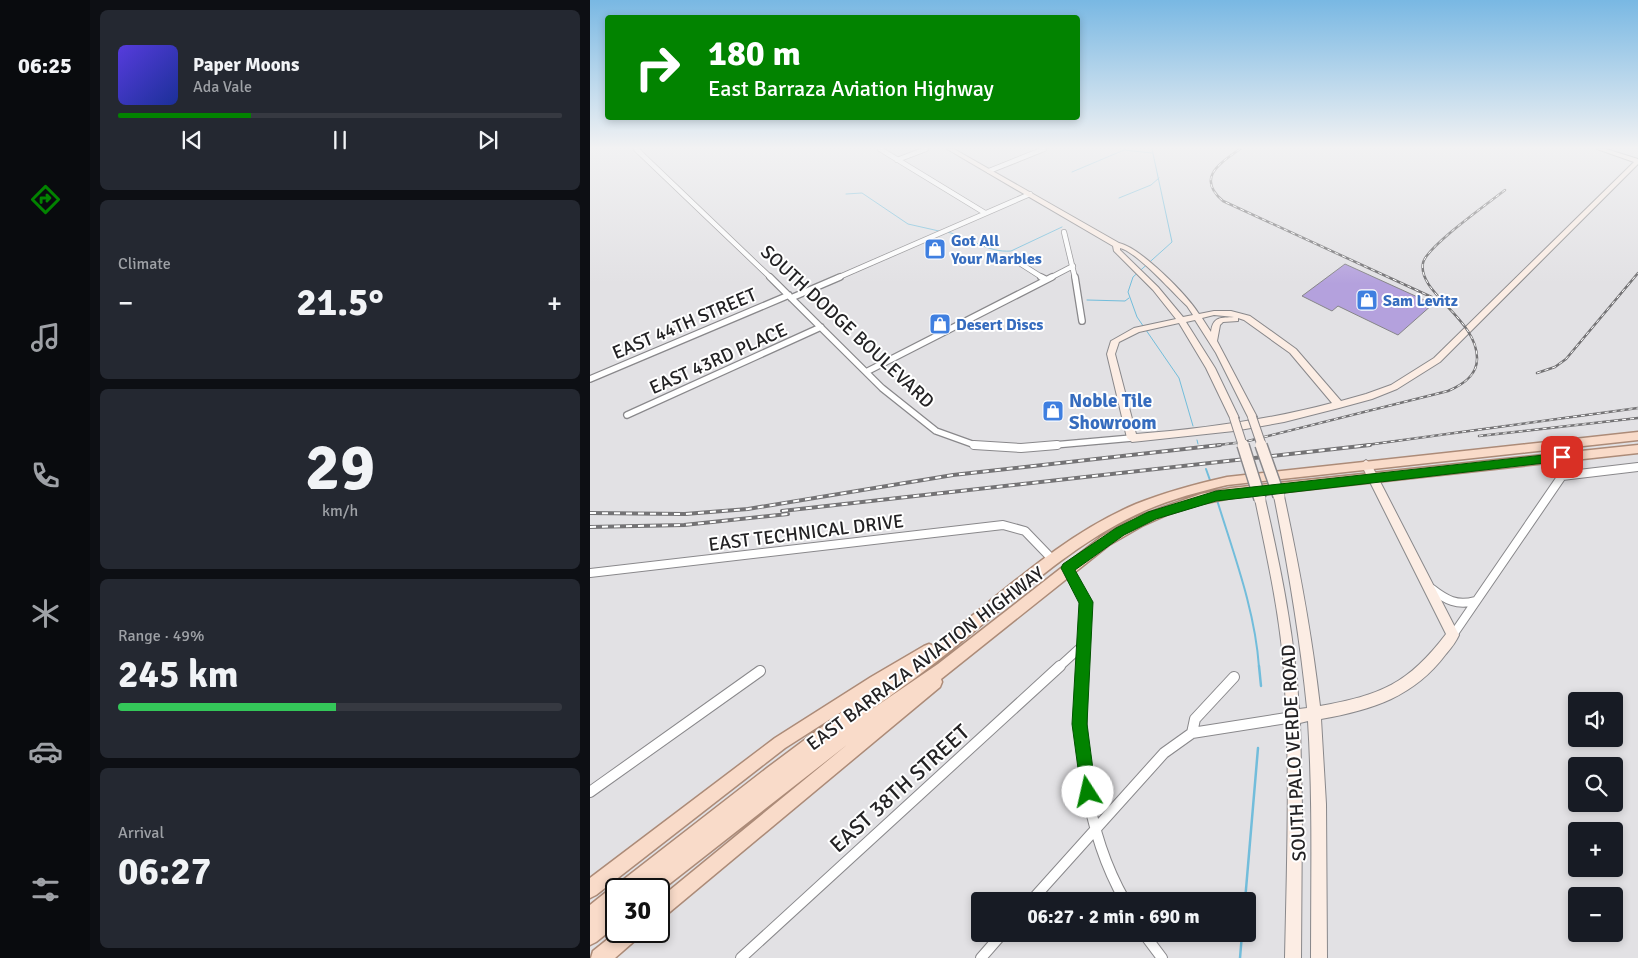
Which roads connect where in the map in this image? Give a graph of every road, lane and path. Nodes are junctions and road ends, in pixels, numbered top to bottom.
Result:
1 (683, 194) edge
2 (953, 194) edge
3 (1030, 194) joint
4 (1605, 194) edge
5 (985, 213) junction
6 (1064, 232) dead end
7 (1117, 245) junction
8 (1010, 257) dead end
9 (1073, 266) junction
10 (1045, 279) junction
11 (790, 296) junction
12 (1198, 317) junction
13 (1183, 320) junction
14 (1082, 321) dead end
15 (1257, 326) junction
16 (821, 327) junction
17 (1213, 341) junction
18 (866, 372) junction
19 (590, 379) edge
20 (1339, 405) junction
21 (628, 415) dead end
22 (1638, 436) edge
23 (1132, 438) junction
24 (1638, 449) edge
25 (1366, 464) junction
26 (1638, 467) edge
27 (1373, 477) junction
28 (1182, 491) junction
29 (1053, 560) junction
30 (1068, 568) junction
31 (590, 573) edge
32 (1428, 587) junction
33 (1476, 601) junction
34 (1001, 602) junction
35 (1011, 616) junction
36 (1453, 634) junction
37 (1082, 646) junction
38 (760, 671) dead end
39 (1234, 678) dead end
40 (1314, 714) junction
41 (1293, 717) junction
42 (1192, 733) junction
43 (590, 792) edge
44 (1096, 828) junction
45 (639, 878) edge
46 (663, 878) edge
47 (590, 889) edge
48 (1039, 892) edge
49 (1120, 892) edge
50 (670, 901) edge
51 (605, 904) edge
52 (590, 916) edge
53 (605, 924) edge
54 (590, 936) edge
55 (995, 942) edge
56 (1150, 942) edge
57 (618, 943) edge
58 (600, 958) edge
59 (741, 958) edge
60 (981, 958) edge
61 (1162, 958) edge
62 (1293, 958) edge
63 (1319, 958) edge

1 - 11 street, SOUTH DODGE BOULEVARD
2 - 5 street
3 - 5 street, EAST 44TH STREET
3 - 7 main road, SOUTH PALO VERDE ROAD
4 - 20 main road
5 - 11 street, EAST 44TH STREET
6 - 9 street
7 - 12 main road, SOUTH PALO VERDE ROAD
7 - 13 main road, SOUTH PALO VERDE ROAD
8 - 10 street
9 - 10 street
9 - 14 street
10 - 18 street
11 - 16 street, SOUTH DODGE BOULEVARD
11 - 19 street, EAST 44TH STREET
12 - 13 main road
12 - 15 main road
12 - 17 main road, SOUTH PALO VERDE ROAD
13 - 23 main road
13 - 41 main road, SOUTH PALO VERDE ROAD, bridge
15 - 17 main road
15 - 20 main road
16 - 18 street, SOUTH DODGE BOULEVARD
16 - 21 street, EAST 43RD PLACE
17 - 40 main road, SOUTH PALO VERDE ROAD, bridge
18 - 23 street, SOUTH DODGE BOULEVARD
20 - 23 main road
22 - 25 main road, EAST BARRAZA AVIATION HIGHWAY
24 - 27 main road
25 - 27 main road
25 - 28 main road, EAST BARRAZA AVIATION HIGHWAY
26 - 33 street
27 - 30 main road, EAST BARRAZA AVIATION HIGHWAY
27 - 32 main road
28 - 29 main road, EAST BARRAZA AVIATION HIGHWAY
28 - 30 main road
29 - 31 street, EAST TECHNICAL DRIVE
29 - 34 main road, EAST BARRAZA AVIATION HIGHWAY
30 - 35 main road, EAST BARRAZA AVIATION HIGHWAY
30 - 37 street
32 - 33 street
32 - 36 main road
33 - 36 street
34 - 45 main road, EAST BARRAZA AVIATION HIGHWAY
34 - 47 main road
35 - 46 main road, EAST BARRAZA AVIATION HIGHWAY
35 - 50 main road
36 - 40 main road
37 - 44 street
37 - 59 street, EAST 38TH STREET
38 - 43 street
39 - 42 street
40 - 41 main road
40 - 63 main road, SOUTH PALO VERDE ROAD
41 - 42 street
41 - 62 main road, SOUTH PALO VERDE ROAD
42 - 44 street
44 - 48 street
44 - 49 street
51 - 52 main road
53 - 54 main road
55 - 60 street
56 - 61 street
57 - 58 main road

